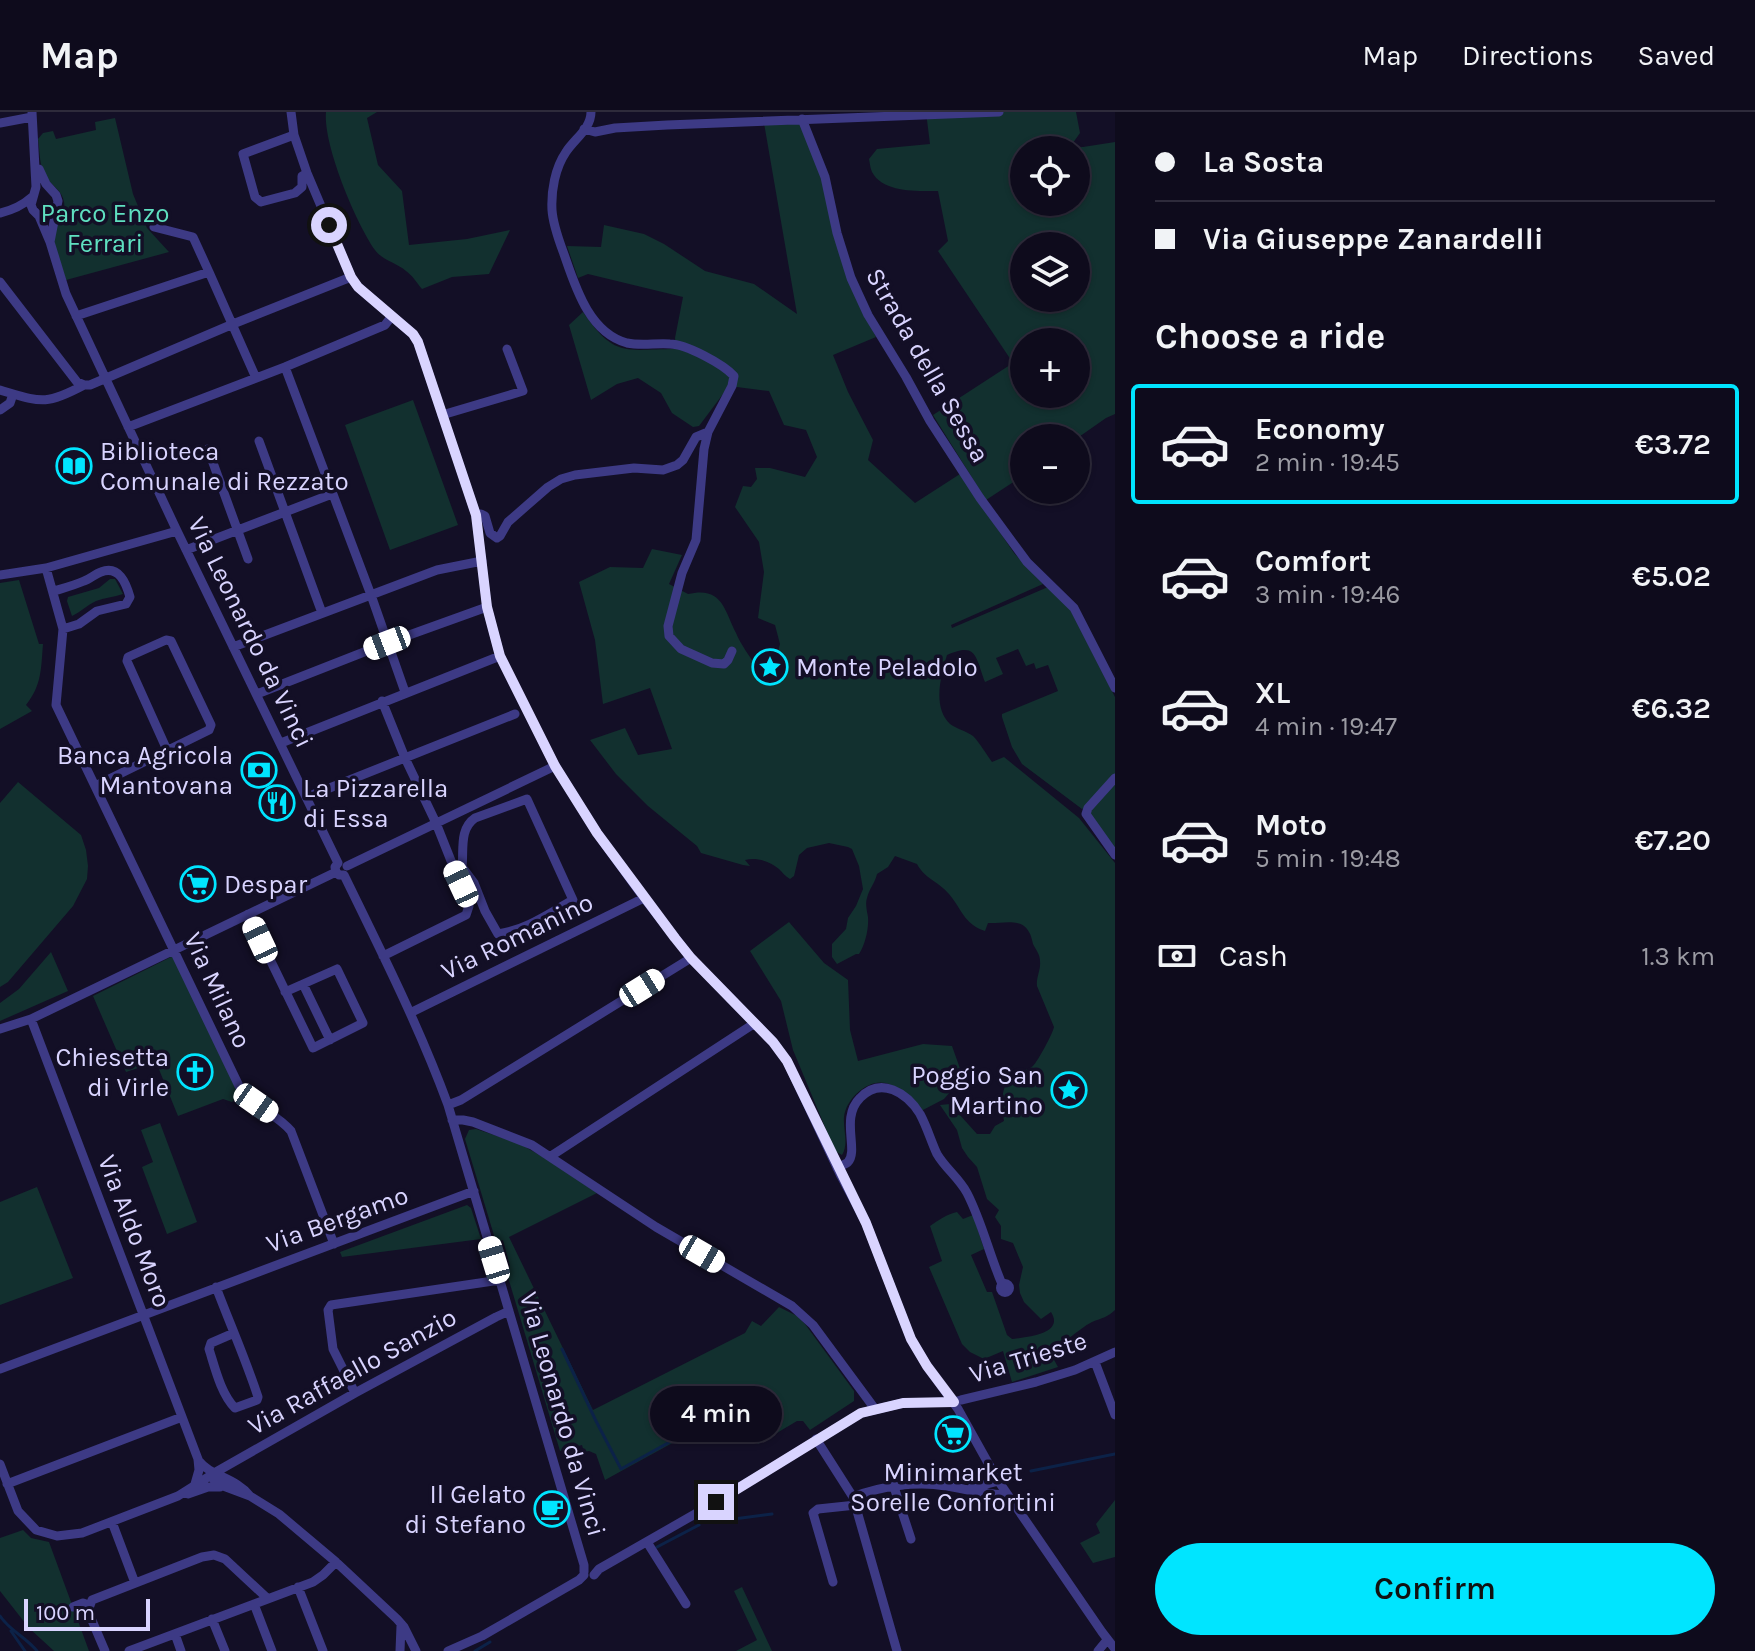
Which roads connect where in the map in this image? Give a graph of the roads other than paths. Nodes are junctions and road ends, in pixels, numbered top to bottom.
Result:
1 (291, 112) edge
2 (999, 112) edge
3 (592, 114) edge
4 (32, 115) edge
5 (800, 116) edge
6 (0, 123) edge
7 (615, 128) junction
8 (584, 129) junction
9 (294, 135) junction
10 (36, 163) junction
11 (307, 173) junction
12 (51, 191) junction
13 (34, 195) junction
14 (3, 212) edge
15 (55, 212) junction
16 (37, 214) junction
17 (154, 227) dead end
18 (50, 242) junction
19 (209, 272) junction
20 (351, 277) junction
21 (0, 282) edge
22 (76, 316) junction
23 (392, 316) junction
24 (233, 324) junction
25 (507, 349) dead end
26 (285, 367) junction
27 (105, 378) junction
28 (256, 378) junction
29 (84, 385) junction
30 (0, 390) edge
31 (13, 394) junction
32 (0, 410) edge
33 (442, 415) junction
34 (128, 427) junction
35 (708, 432) junction
36 (259, 441) dead end
37 (208, 449) dead end
38 (332, 494) junction
39 (284, 512) junction
40 (476, 515) junction
41 (237, 530) junction
42 (177, 531) junction
43 (186, 550) junction
44 (248, 559) dead end
45 (482, 561) junction
46 (46, 568) junction
47 (0, 575) edge
48 (54, 591) junction
49 (371, 595) junction
50 (487, 607) junction
51 (322, 613) junction
52 (63, 629) junction
53 (387, 643) junction
54 (233, 647) junction
55 (732, 651) dead end
56 (500, 656) junction
57 (1115, 688) edge
58 (405, 692) junction
59 (257, 694) junction
60 (382, 701) junction
61 (515, 714) dead end
62 (281, 743) junction
63 (167, 750) junction
64 (405, 758) junction
65 (555, 766) junction
66 (1115, 778) edge
67 (95, 786) junction
68 (307, 797) junction
69 (436, 823) junction
70 (1115, 855) edge
71 (457, 867) junction
72 (341, 869) junction
73 (644, 898) junction
74 (248, 914) junction
75 (175, 949) junction
76 (383, 956) junction
77 (691, 958) junction
78 (303, 984) junction
79 (285, 992) junction
80 (410, 1013) junction
81 (31, 1019) junction
82 (755, 1023) junction
83 (0, 1029) edge
84 (330, 1040) junction
85 (448, 1105) junction
86 (452, 1120) junction
87 (551, 1156) junction
88 (837, 1168) junction
89 (474, 1191) junction
90 (334, 1244) junction
91 (500, 1280) junction
92 (1002, 1284) dead end
93 (216, 1287) junction
94 (509, 1311) junction
95 (143, 1314) junction
96 (234, 1333) junction
97 (1115, 1352) edge
98 (1095, 1362) junction
99 (0, 1369) edge
100 (355, 1393) junction
101 (954, 1402) junction
102 (875, 1409) junction
103 (1115, 1415) edge
104 (182, 1417) junction
105 (816, 1439) junction
106 (198, 1459) junction
107 (0, 1464) edge
108 (231, 1464) junction
109 (216, 1472) junction
110 (999, 1481) junction
111 (195, 1484) junction
112 (232, 1485) junction
113 (894, 1487) junction
114 (5, 1489) edge
115 (970, 1490) junction
116 (1008, 1495) junction
117 (178, 1496) junction
118 (854, 1501) junction
119 (112, 1522) junction
120 (911, 1539) dead end
121 (647, 1542) junction
122 (336, 1562) junction
123 (588, 1573) junction
124 (833, 1582) dead end
125 (135, 1583) junction
126 (298, 1587) junction
127 (267, 1598) junction
128 (254, 1604) junction
129 (686, 1604) dead end
130 (89, 1605) junction
131 (73, 1607) dead end
132 (212, 1619) junction
133 (400, 1622) junction
134 (175, 1634) junction
135 (402, 1635) junction
136 (1107, 1640) junction
137 (896, 1648) edge
138 (1115, 1649) edge
139 (105, 1651) edge
140 (129, 1651) edge
141 (181, 1651) edge
142 (225, 1651) edge
143 (272, 1651) edge
144 (323, 1651) edge
145 (400, 1651) edge
146 (410, 1651) edge
147 (416, 1651) edge
148 (448, 1651) edge
149 (1098, 1651) edge

1 - 9 street
2 - 5 street
3 - 7 street
3 - 8 street
4 - 6 street
4 - 10 street, Via Leonardo da Vinci
5 - 7 street
5 - 57 street, Strada della Sessa
7 - 8 street
8 - 35 street
9 - 11 street
9 - 11 street
10 - 12 street, Via Leonardo da Vinci
10 - 13 street, Via Leonardo da Vinci
11 - 20 street
12 - 13 street
12 - 15 street, Via Leonardo da Vinci
13 - 14 street
13 - 16 street, Via Leonardo da Vinci
14 - 16 street
15 - 16 street
15 - 18 street, Via Leonardo da Vinci
16 - 18 street, Via Leonardo da Vinci
17 - 19 street
18 - 22 street, Via Leonardo da Vinci
19 - 22 street
19 - 24 street
20 - 23 street
20 - 24 street
21 - 29 street
22 - 27 street, Via Leonardo da Vinci
23 - 26 street
23 - 33 street
24 - 27 street
24 - 28 street
25 - 33 street
26 - 28 street
26 - 38 street
27 - 29 street
27 - 34 street, Via Leonardo da Vinci
28 - 34 street
29 - 31 street
30 - 31 street
31 - 32 street
33 - 40 street
34 - 42 street, Via Leonardo da Vinci
35 - 40 street
35 - 55 street
36 - 39 street
37 - 41 street
38 - 39 street
38 - 49 street
39 - 41 street
39 - 51 street
40 - 45 street
41 - 43 street
41 - 44 street
42 - 43 street, Via Leonardo da Vinci
42 - 46 street
43 - 54 street, Via Leonardo da Vinci
45 - 49 street
45 - 50 street
46 - 47 street
46 - 48 street, Via Milano
48 - 52 street, Via Milano
48 - 52 street
49 - 51 street
49 - 53 street
50 - 53 street
50 - 56 street
51 - 54 street
52 - 67 street, Via Milano
53 - 58 street
53 - 59 street
54 - 59 street, Via Leonardo da Vinci
56 - 58 street
56 - 65 street
58 - 60 street
59 - 62 street, Via Leonardo da Vinci
60 - 62 street
60 - 64 street
61 - 64 street
62 - 68 street, Via Leonardo da Vinci
63 - 63 street
63 - 67 street
64 - 68 street
64 - 69 street
65 - 69 street
65 - 73 street
66 - 70 street
67 - 75 street, Via Milano
68 - 72 street, Via Leonardo da Vinci
69 - 71 street
69 - 72 street
71 - 71 street
71 - 76 street
72 - 74 street
72 - 76 street, Via Leonardo da Vinci
73 - 77 street
73 - 80 street, Via Romanino
74 - 75 street
74 - 79 street
75 - 81 street
75 - 90 street, Via Milano
76 - 80 street, Via Leonardo da Vinci
77 - 82 street
77 - 85 street
78 - 79 street
78 - 84 street
78 - 84 street
79 - 84 street
80 - 85 street, Via Leonardo da Vinci
81 - 83 street
81 - 95 street, Via Aldo Moro
82 - 87 street
82 - 88 street
85 - 86 street, Via Leonardo da Vinci
86 - 87 street
86 - 89 street, Via Leonardo da Vinci
87 - 102 street
88 - 92 street
88 - 101 street
89 - 90 street, Via Bergamo
89 - 91 street, Via Leonardo da Vinci
90 - 93 street, Via Bergamo
91 - 94 street, Via Leonardo da Vinci
91 - 100 street
93 - 95 street, Via Bergamo
93 - 96 street
94 - 100 street, Via Raffaello Sanzio
94 - 123 street, Via Leonardo da Vinci
95 - 99 street, Via Bergamo
95 - 104 street, Via Aldo Moro
96 - 96 street
97 - 98 street, Via Trieste
98 - 101 street, Via Trieste
98 - 103 street
100 - 108 street, Via Raffaello Sanzio
101 - 102 street, Via Trieste
101 - 110 street
102 - 105 street, Via Trieste
104 - 106 street, Via Aldo Moro
104 - 114 street
105 - 118 street
105 - 121 street, Via Trieste
106 - 109 street
106 - 111 street, Via Aldo Moro
107 - 114 street
108 - 109 street, Via Raffaello Sanzio
108 - 112 street
109 - 111 street, Via Raffaello Sanzio
109 - 112 street
110 - 115 street
110 - 116 street
111 - 117 street, Via Raffaello Sanzio
112 - 117 street
112 - 122 street
113 - 115 street
113 - 118 street
113 - 120 street
114 - 119 street
115 - 116 street
116 - 136 street
117 - 119 street
118 - 124 street
118 - 137 street
119 - 125 street
121 - 123 street, Via Trieste
121 - 129 street
122 - 126 street
122 - 133 street
123 - 148 street, Via Trieste
125 - 127 street
125 - 130 street
126 - 127 street
126 - 144 street
127 - 128 street
128 - 132 street
128 - 143 street
130 - 131 street
130 - 139 street
132 - 134 street
132 - 142 street
133 - 135 street
133 - 147 street
134 - 140 street
134 - 141 street
135 - 145 street
135 - 146 street
136 - 138 street
136 - 149 street

